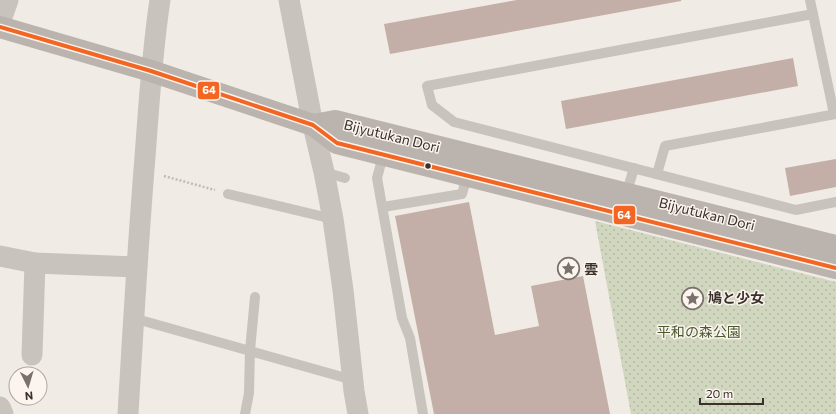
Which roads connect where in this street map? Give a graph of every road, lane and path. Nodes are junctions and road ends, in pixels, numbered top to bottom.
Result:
1 (8, 0) edge
2 (160, 0) edge
3 (289, 0) edge
4 (810, 0) edge
5 (813, 14) junction
6 (0, 23) edge
7 (0, 27) edge
8 (151, 71) junction
9 (835, 114) edge
10 (313, 125) junction
11 (386, 145) junction
12 (634, 168) junction
13 (144, 170) junction
14 (324, 172) junction
15 (656, 174) junction
16 (467, 176) junction
17 (345, 178) dead end
18 (228, 194) joint
19 (836, 202) edge
20 (624, 204) junction
21 (383, 207) junction
22 (333, 219) junction
23 (715, 227) junction
24 (836, 246) edge
25 (0, 256) edge
26 (34, 263) junction
27 (136, 267) junction
28 (836, 268) edge
29 (256, 297) dead end
30 (133, 318) junction
31 (250, 350) junction
32 (32, 355) dead end
33 (353, 380) junction
34 (0, 407) edge
35 (3, 414) edge
36 (128, 414) edge
37 (245, 414) edge
38 (358, 414) edge
39 (423, 414) edge

1 - 6 street
2 - 8 street
3 - 10 street
4 - 5 lane
5 - 9 lane
5 - 12 lane
7 - 8 street
8 - 10 street
8 - 13 street
9 - 15 lane
10 - 11 street, Bijyutukan Dori
10 - 14 street
11 - 16 street, Bijyutukan Dori
11 - 20 street, Bijyutukan Dori
11 - 21 lane
12 - 15 lane
12 - 20 lane
13 - 18 path
13 - 27 street
14 - 17 lane
14 - 22 street
15 - 19 lane
16 - 20 street, Bijyutukan Dori
16 - 21 lane
18 - 22 lane
20 - 23 street, Bijyutukan Dori
21 - 39 lane
22 - 33 street
23 - 24 street, Bijyutukan Dori
23 - 28 street, Bijyutukan Dori
25 - 26 street
26 - 27 street
26 - 32 street
27 - 30 street
29 - 31 lane
30 - 31 lane
30 - 36 street
31 - 33 lane
31 - 37 lane
33 - 38 street
34 - 35 street

